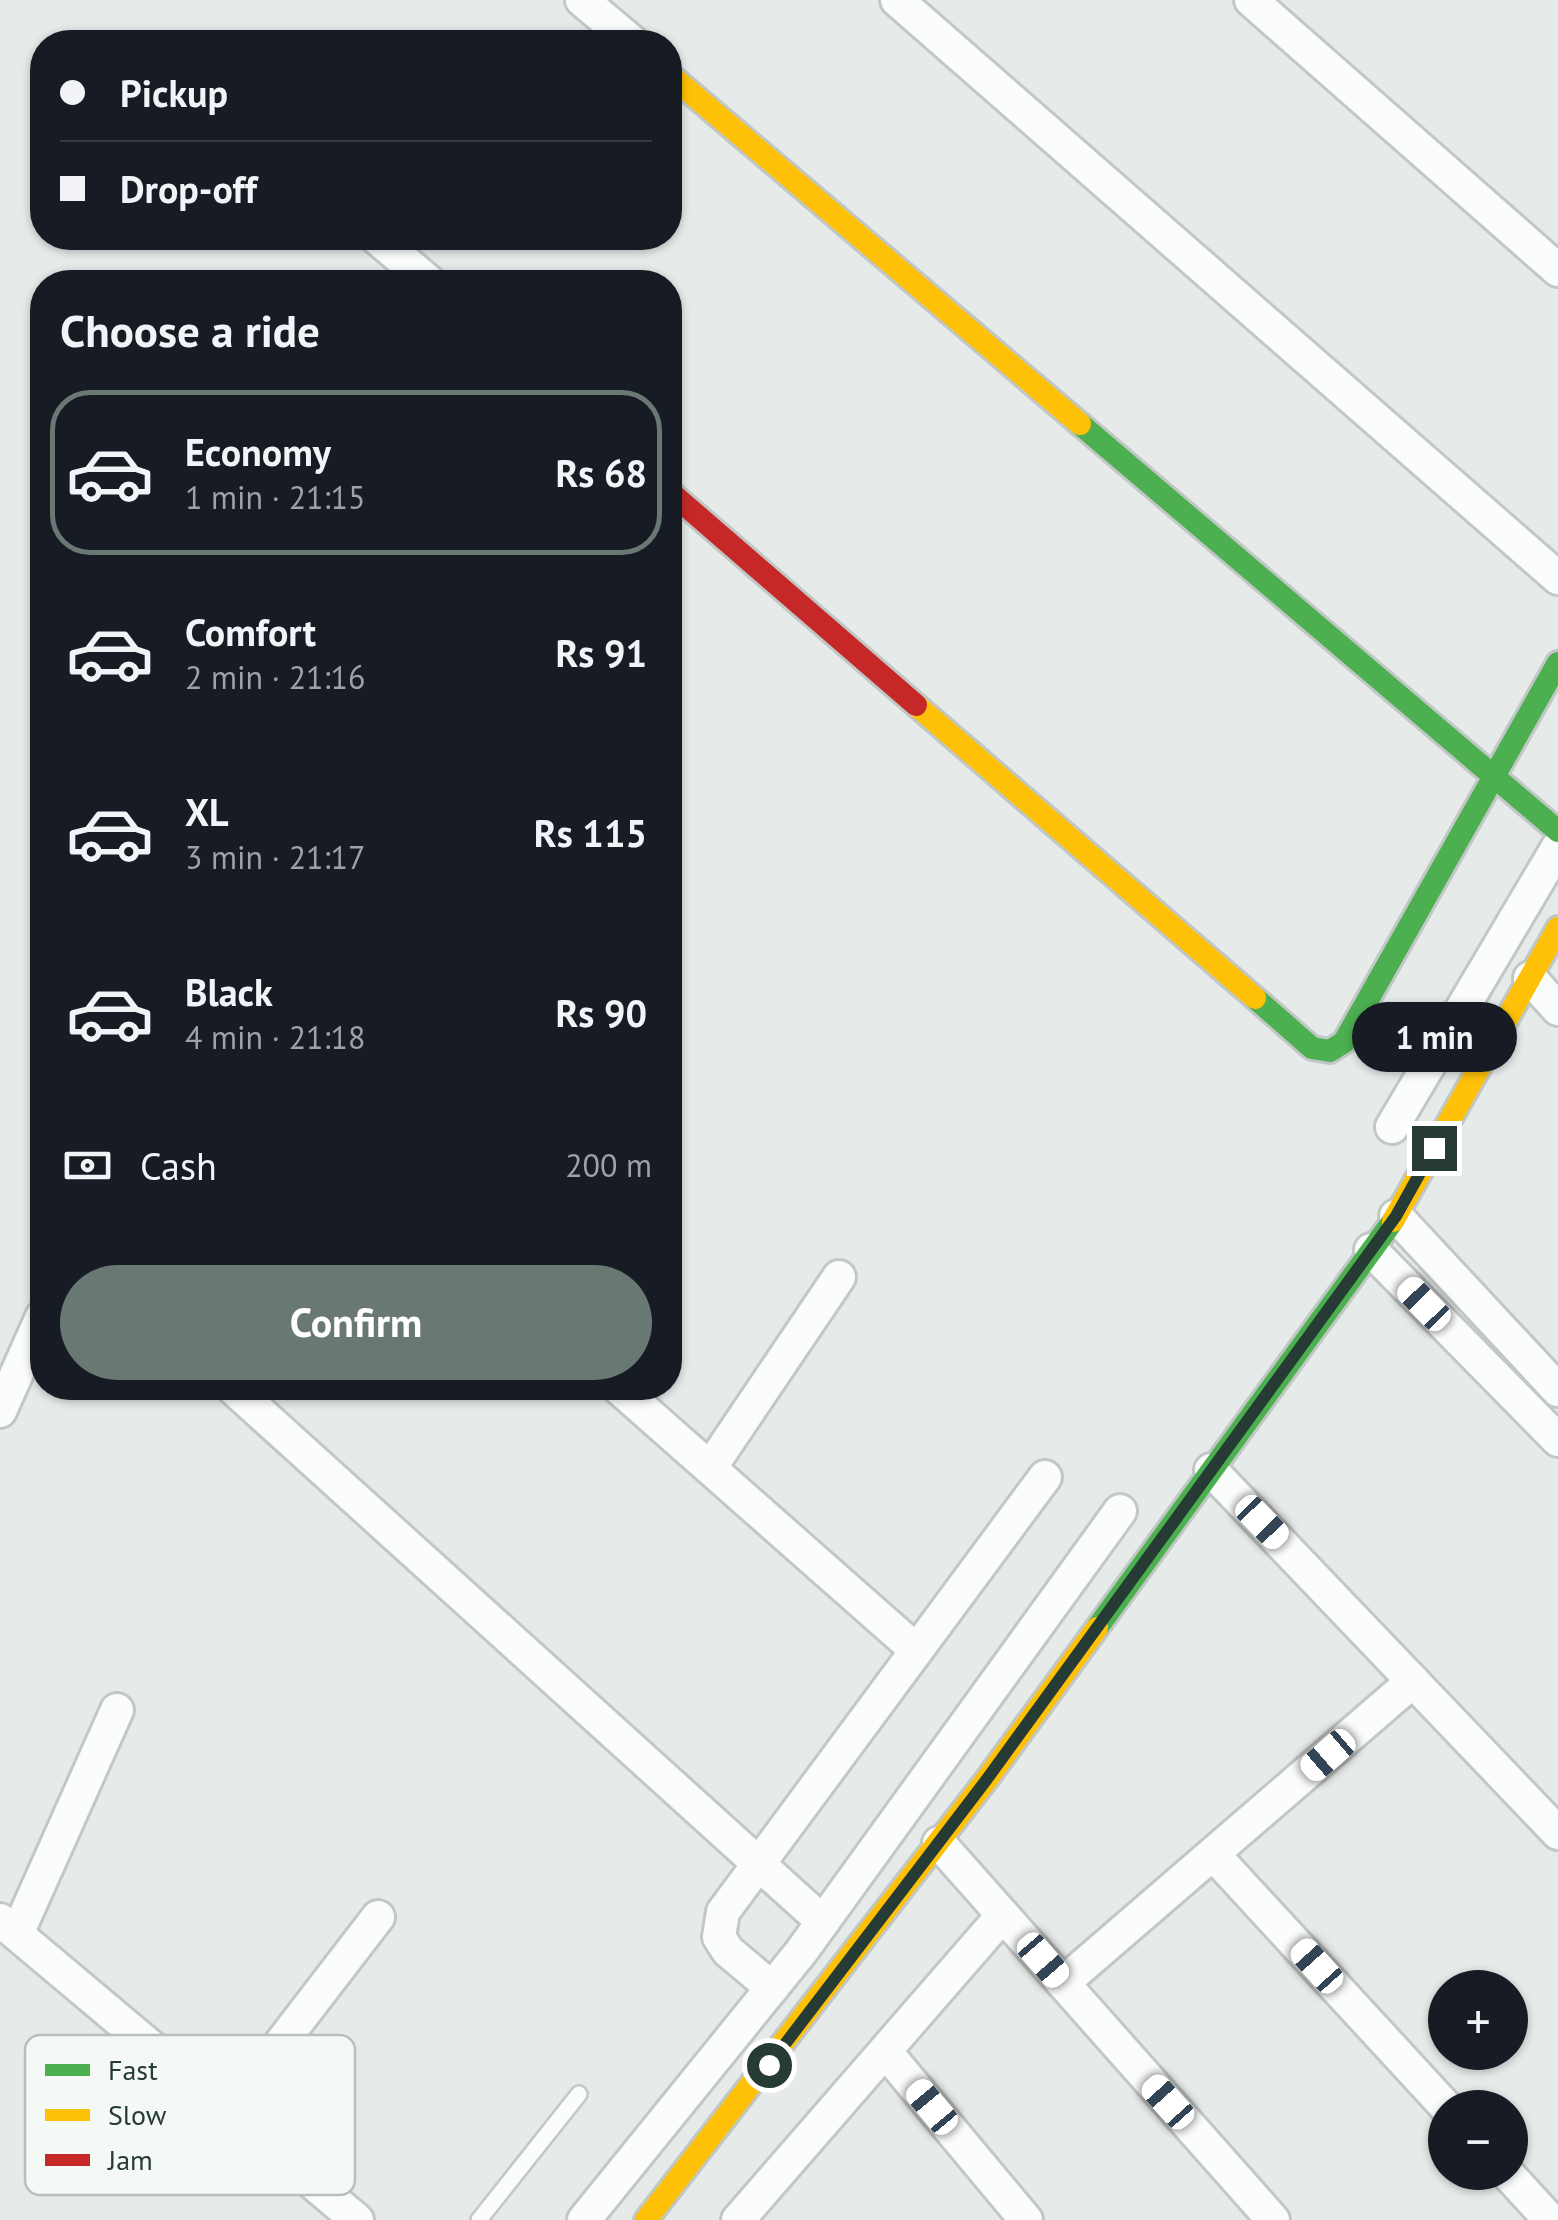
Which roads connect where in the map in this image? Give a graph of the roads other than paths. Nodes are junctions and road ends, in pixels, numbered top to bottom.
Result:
1 (582, 0) edge
2 (897, 0) edge
3 (1251, 0) edge
4 (618, 30) edge
5 (682, 85) edge
6 (391, 250) edge
7 (415, 270) edge
8 (1558, 270) edge
9 (682, 502) edge
10 (1558, 578) edge
11 (1558, 663) edge
12 (1495, 778) junction
13 (1558, 832) edge
14 (1558, 847) edge
15 (1558, 928) edge
16 (1530, 978) junction
17 (1558, 1009) edge
18 (1392, 1128) dead end
19 (1396, 1216) junction
20 (1371, 1250) junction
21 (839, 1277) dead end
22 (30, 1344) edge
23 (1558, 1390) edge
24 (246, 1400) edge
25 (633, 1400) edge
26 (0, 1411) edge
27 (1558, 1440) edge
28 (710, 1468) junction
29 (1212, 1470) junction
30 (1045, 1477) dead end
31 (1120, 1511) dead end
32 (916, 1650) junction
33 (1413, 1681) junction
34 (117, 1710) dead end
35 (1555, 1824) edge
36 (939, 1844) junction
37 (1213, 1854) junction
38 (758, 1862) junction
39 (1003, 1915) junction
40 (378, 1917) dead end
41 (823, 1922) junction
42 (8, 1928) edge
43 (1064, 1984) junction
44 (772, 1988) junction
45 (136, 2035) edge
46 (287, 2035) edge
47 (885, 2050) junction
48 (1430, 2090) edge
49 (579, 2094) dead end
50 (1522, 2190) edge
51 (327, 2195) edge
52 (357, 2220) edge
53 (479, 2220) edge
54 (584, 2220) edge
55 (646, 2220) edge
56 (738, 2220) edge
57 (1026, 2220) edge
58 (1273, 2220) edge
59 (1550, 2220) edge

1 - 4 street
2 - 10 street
3 - 8 street
5 - 12 street
6 - 7 street
9 - 12 street
11 - 12 street
12 - 13 street
14 - 18 street
15 - 16 street
16 - 17 street
16 - 19 street
19 - 20 street
19 - 23 street
20 - 27 street
20 - 29 street
21 - 28 street
22 - 26 street
24 - 38 street
25 - 28 street
28 - 32 street
29 - 33 street
29 - 36 street
30 - 32 street
31 - 41 street
32 - 38 street
33 - 35 street
33 - 37 street
34 - 42 street
36 - 39 street
36 - 55 street
37 - 43 street
37 - 48 street
38 - 41 street
38 - 44 street
39 - 43 street
39 - 47 street
40 - 46 street
41 - 44 street
42 - 45 street
43 - 58 street
44 - 54 street
47 - 56 street
47 - 57 street
49 - 53 lane
50 - 59 street
51 - 52 street

